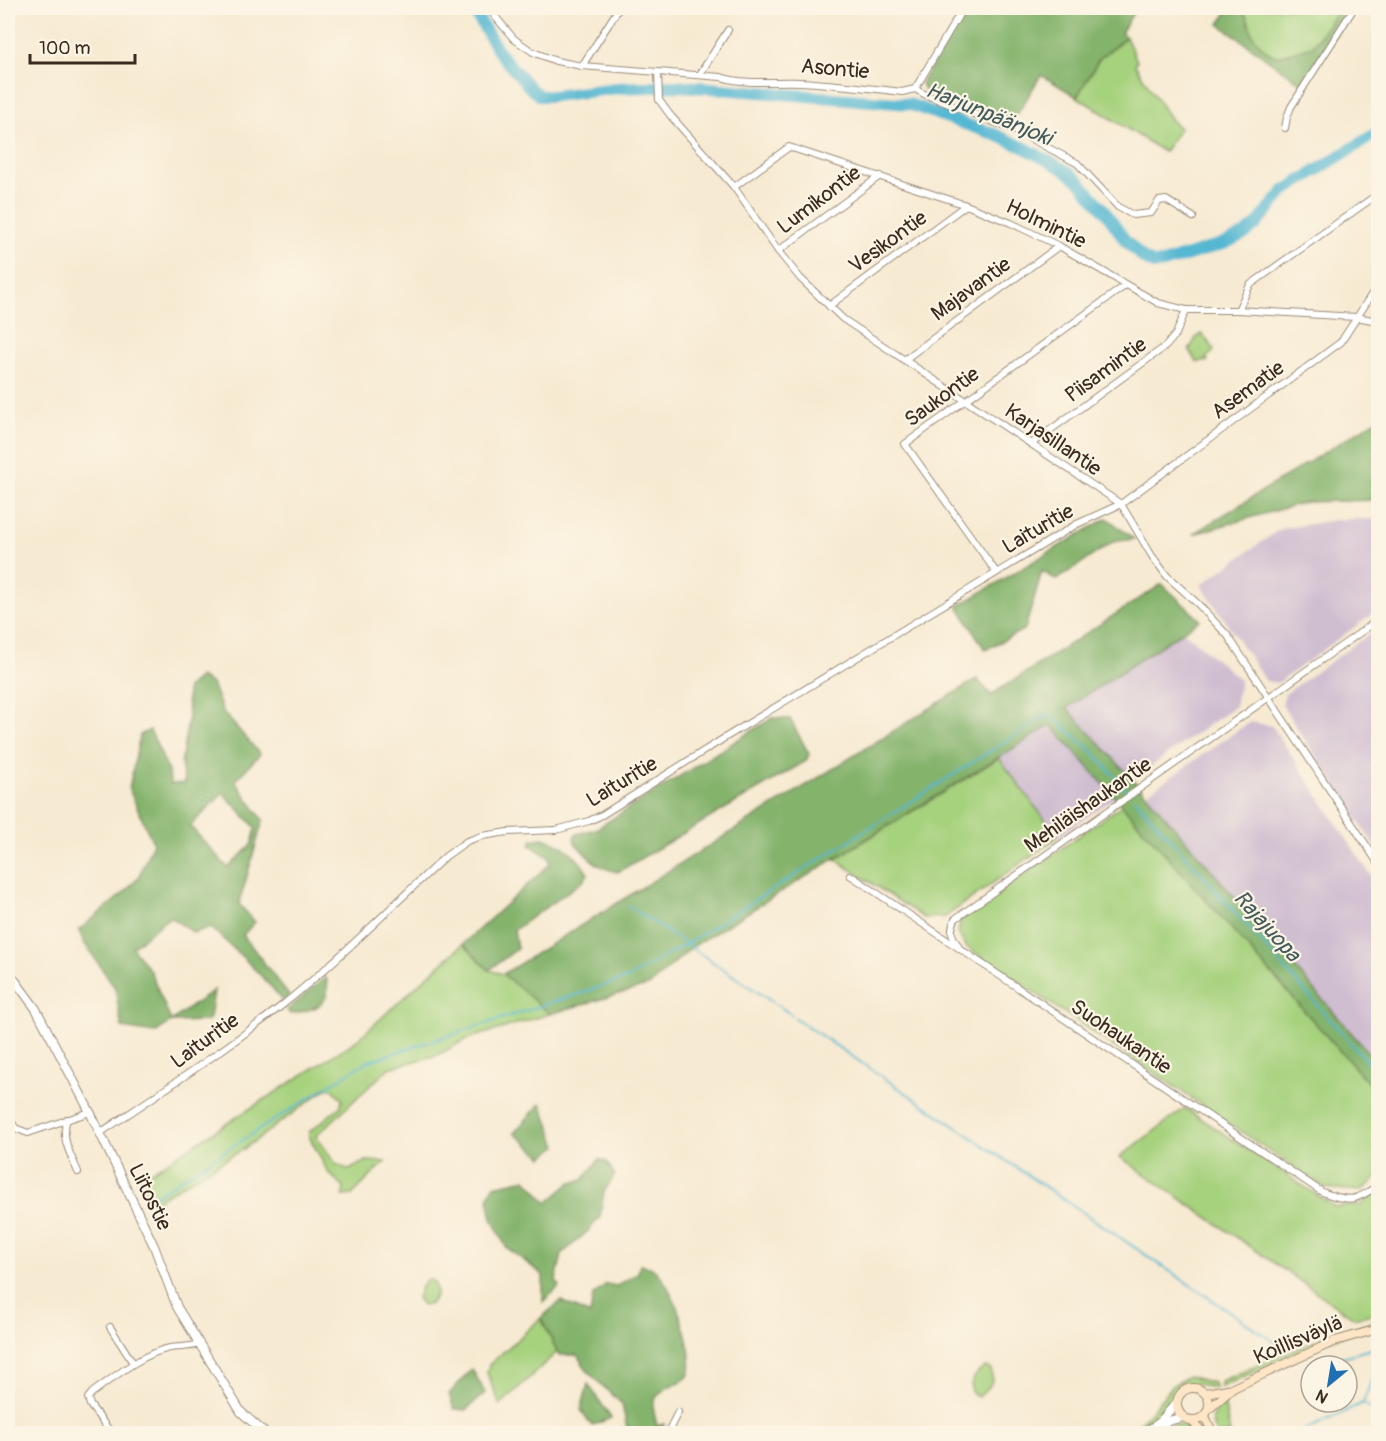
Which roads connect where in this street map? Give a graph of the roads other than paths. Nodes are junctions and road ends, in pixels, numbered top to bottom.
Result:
1 (488, 8) edge
2 (619, 8) edge
3 (963, 8) edge
4 (1354, 8) edge
5 (728, 30) dead end
6 (582, 66) junction
7 (658, 72) junction
8 (700, 75) junction
9 (915, 89) junction
10 (1285, 128) dead end
11 (880, 176) junction
12 (734, 187) junction
13 (1378, 194) edge
14 (966, 205) junction
15 (1193, 217) dead end
16 (1059, 246) junction
17 (778, 251) junction
18 (1126, 285) junction
19 (1378, 290) edge
20 (829, 306) junction
21 (1186, 310) junction
22 (1238, 310) junction
23 (1356, 317) junction
24 (1378, 321) edge
25 (904, 360) junction
26 (965, 400) junction
27 (1031, 444) junction
28 (1121, 504) junction
29 (996, 572) junction
30 (1378, 620) edge
31 (1269, 696) junction
32 (1378, 863) edge
33 (850, 875) dead end
34 (962, 950) junction
35 (8, 971) edge
36 (90, 1112) junction
37 (8, 1115) edge
38 (67, 1119) junction
39 (100, 1133) junction
40 (78, 1172) dead end
41 (1378, 1185) edge
42 (110, 1327) dead end
43 (1378, 1329) edge
44 (198, 1344) junction
45 (134, 1363) junction
46 (1233, 1388) junction
47 (1205, 1393) junction
48 (1177, 1402) junction
49 (1207, 1412) junction
50 (678, 1413) dead end
51 (1183, 1417) junction
52 (1192, 1421) junction
53 (1158, 1424) junction
54 (112, 1434) edge
55 (266, 1434) edge
56 (667, 1434) edge
57 (1142, 1434) edge
58 (1204, 1434) edge
59 (1213, 1434) edge

1 - 6 street, Asontie
2 - 6 street
3 - 9 street
4 - 10 street
5 - 8 street
6 - 7 street, Asontie
7 - 8 street, Asontie
7 - 12 street, Karjasillantie
8 - 9 street, Asontie
9 - 15 street
11 - 12 street, Holmintie
11 - 14 street, Holmintie
11 - 17 street, Lumikontie
12 - 17 street, Karjasillantie
13 - 22 street
14 - 16 street, Holmintie
14 - 20 street, Vesikontie
16 - 18 street, Holmintie
16 - 25 street, Majavantie
17 - 20 street, Karjasillantie
18 - 21 street, Holmintie
18 - 26 street, Saukontie
19 - 23 street, Asematie
20 - 25 street, Karjasillantie
21 - 22 street, Holmintie
21 - 27 street, Piisamintie
22 - 23 street, Holmintie
23 - 24 street, Holmintie
23 - 28 street, Asematie
25 - 26 street, Karjasillantie
26 - 27 street, Karjasillantie
26 - 29 street, Saukontie
27 - 28 street, Karjasillantie
28 - 29 street, Laituritie
28 - 31 street, Karjasillantie
29 - 39 street, Laituritie
30 - 31 street, Mehiläishaukantie
31 - 32 street, Karjasillantie
31 - 34 street, Mehiläishaukantie
33 - 34 street, Suohaukantie
34 - 41 street, Suohaukantie
35 - 36 street, Liitostie
36 - 38 street
36 - 39 street, Liitostie
37 - 38 street
38 - 40 street
39 - 44 street, Liitostie
42 - 45 street
43 - 46 main road, Koillisväylä
44 - 45 street
44 - 55 street, Liitostie
45 - 54 street
46 - 47 main road, Koillisväylä
46 - 49 main road, Koillisväylä
47 - 48 main road
47 - 49 main road
48 - 51 main road
48 - 53 street
49 - 52 main road
49 - 59 main road
50 - 56 street
51 - 52 main road
51 - 53 street
52 - 58 main road
53 - 57 street

